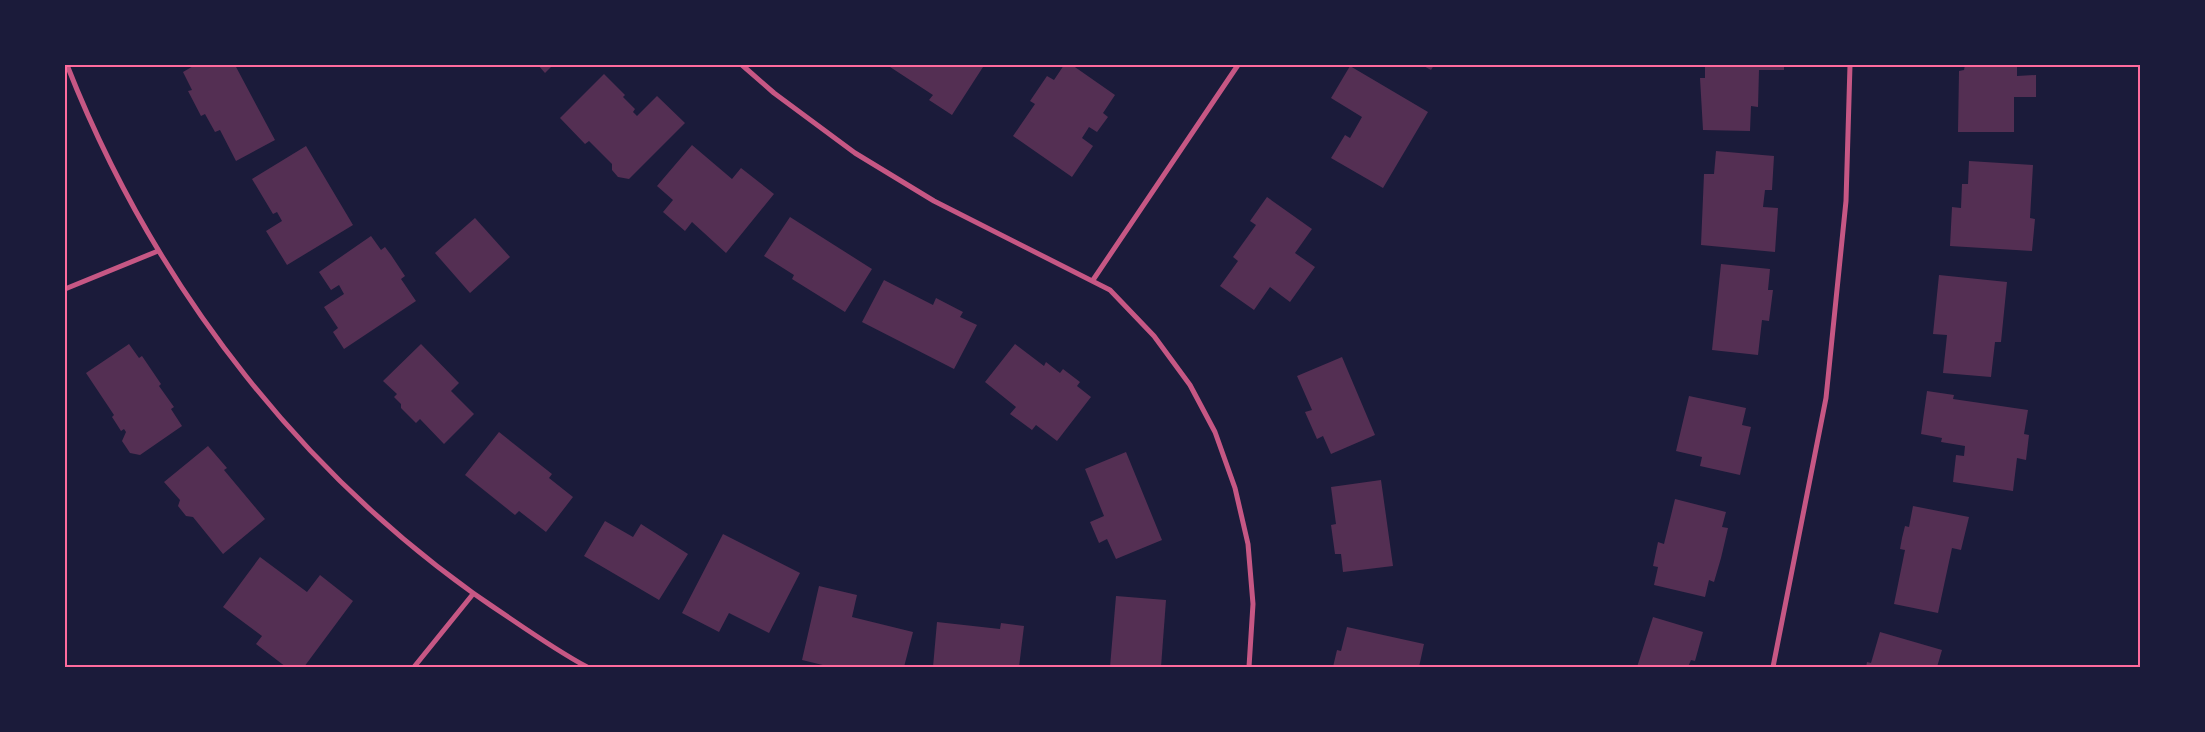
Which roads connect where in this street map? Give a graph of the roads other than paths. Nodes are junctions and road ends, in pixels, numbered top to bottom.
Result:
1 (67, 65) edge
2 (742, 65) edge
3 (1238, 65) edge
4 (1850, 65) edge
5 (158, 251) junction
6 (1093, 280) junction
7 (65, 289) edge
8 (473, 594) junction
9 (414, 667) edge
10 (587, 667) edge
11 (1249, 667) edge
12 (1773, 667) edge

1 - 5 street
2 - 6 street
3 - 6 street
4 - 12 street
5 - 7 street
5 - 8 street
6 - 11 street
8 - 9 street
8 - 10 street

